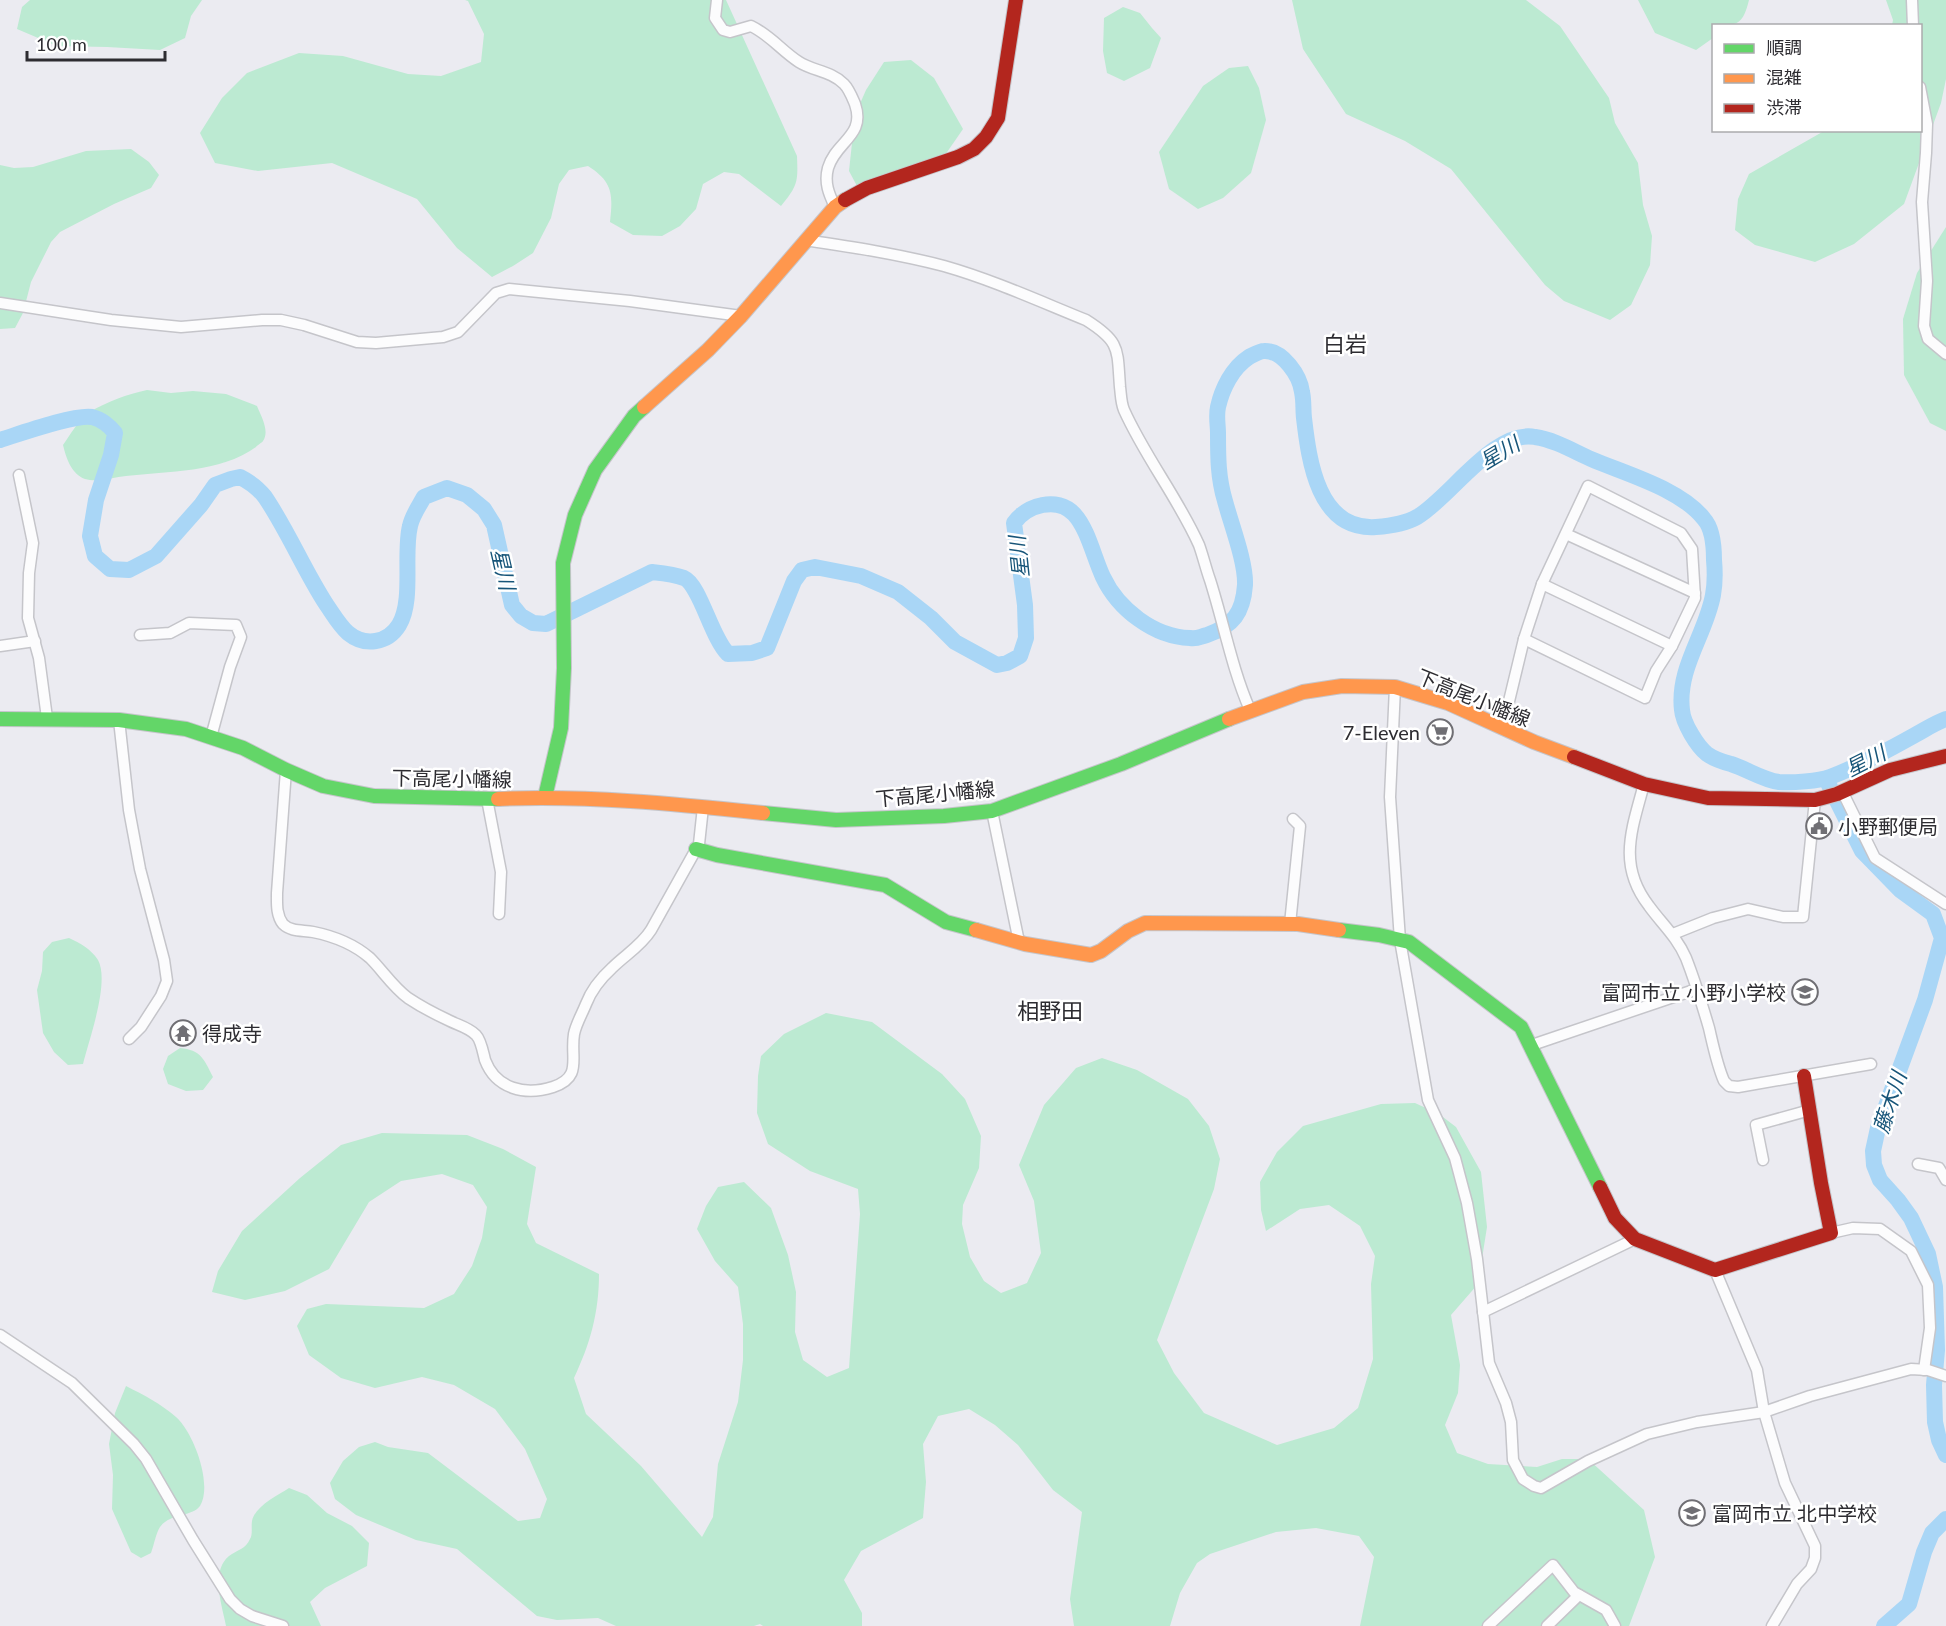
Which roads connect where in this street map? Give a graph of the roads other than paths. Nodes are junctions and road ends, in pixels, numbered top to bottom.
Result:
1 (717, 0) edge
2 (1016, 0) edge
3 (1912, 0) edge
4 (1913, 24) edge
5 (1922, 98) edge
6 (835, 207) junction
7 (805, 240) junction
8 (0, 303) edge
9 (741, 316) junction
10 (1946, 354) edge
11 (19, 475) dead end
12 (1566, 534) junction
13 (1542, 584) junction
14 (1695, 593) junction
15 (140, 635) dead end
16 (1524, 639) junction
17 (35, 641) junction
18 (0, 646) edge
19 (1672, 646) junction
20 (1395, 687) junction
21 (1250, 710) junction
22 (47, 718) junction
23 (0, 719) edge
24 (119, 720) junction
25 (1503, 726) junction
26 (211, 737) junction
27 (1946, 756) edge
28 (286, 770) junction
29 (1644, 784) junction
30 (1830, 796) junction
31 (545, 797) junction
32 (487, 799) junction
33 (703, 807) junction
34 (992, 811) junction
35 (1293, 819) dead end
36 (696, 849) junction
37 (1946, 904) edge
38 (500, 914) dead end
39 (1290, 924) junction
40 (1673, 934) junction
41 (1400, 940) junction
42 (1019, 942) junction
43 (1697, 989) junction
44 (129, 1039) dead end
45 (1532, 1045) junction
46 (1871, 1064) dead end
47 (1804, 1076) junction
48 (1810, 1110) junction
49 (1763, 1160) dead end
50 (1918, 1164) dead end
51 (1946, 1180) edge
52 (1831, 1233) junction
53 (1635, 1239) junction
54 (1715, 1270) junction
55 (1483, 1312) junction
56 (0, 1335) edge
57 (1926, 1370) junction
58 (1946, 1376) edge
59 (1764, 1412) junction
60 (1579, 1595) junction
61 (1610, 1623) edge
62 (283, 1626) edge
63 (1488, 1626) edge
64 (1546, 1626) edge
65 (1772, 1626) edge

1 - 6 street
2 - 6 street
3 - 4 street
5 - 10 street
6 - 7 street
7 - 9 street
7 - 21 street
8 - 9 street
9 - 31 street
11 - 17 street
12 - 13 street
12 - 14 street
12 - 14 street
13 - 16 street
13 - 19 street
14 - 19 street
15 - 26 street
16 - 19 street
16 - 25 street
17 - 18 street
17 - 22 street
20 - 21 street, 下高尾小幡線
20 - 25 street, 下高尾小幡線
20 - 41 street
21 - 34 street, 下高尾小幡線
22 - 23 street, 下高尾小幡線
22 - 24 street, 下高尾小幡線
24 - 26 street, 下高尾小幡線
24 - 44 street
25 - 29 street, 下高尾小幡線
26 - 28 street, 下高尾小幡線
27 - 30 street, 下高尾小幡線
28 - 32 street, 下高尾小幡線
28 - 36 street
29 - 30 street, 下高尾小幡線
29 - 40 street
30 - 37 street
30 - 40 street
31 - 32 street, 下高尾小幡線
31 - 33 street, 下高尾小幡線
32 - 38 street
33 - 34 street, 下高尾小幡線
33 - 36 street
34 - 42 street
35 - 39 street
36 - 42 street
39 - 41 street
39 - 42 street
40 - 43 street
41 - 45 street
41 - 55 street
43 - 45 street
43 - 47 street
45 - 53 street
46 - 47 street
47 - 48 street
48 - 49 street
48 - 52 street
50 - 51 street
52 - 54 street
52 - 57 street
53 - 54 street
53 - 55 street
54 - 59 street
55 - 59 street
56 - 62 street
57 - 58 street
57 - 59 street
59 - 65 street
60 - 61 street
60 - 63 street
60 - 64 street

